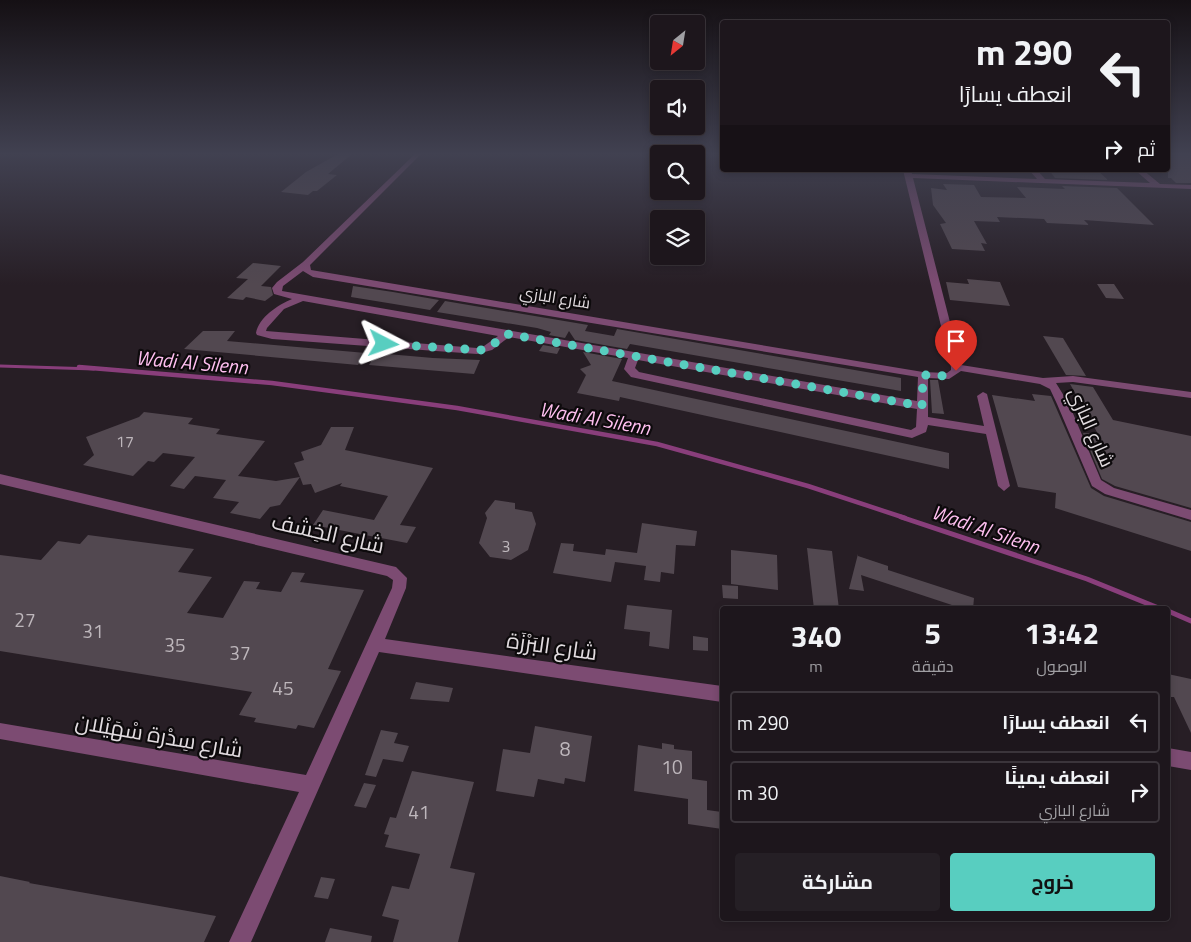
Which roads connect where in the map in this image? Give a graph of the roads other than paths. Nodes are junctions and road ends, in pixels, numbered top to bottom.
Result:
1 (373, 198) edge
2 (914, 198) edge
3 (306, 264) junction
4 (308, 298) junction
5 (507, 334) junction
6 (635, 355) junction
7 (956, 367) junction
8 (923, 375) junction
9 (1043, 381) junction
10 (1191, 395) edge
11 (983, 396) dead end
12 (922, 406) junction
13 (922, 420) junction
14 (991, 432) junction
15 (0, 479) edge
16 (1004, 486) dead end
17 (1191, 514) edge
18 (375, 644) junction
19 (720, 694) edge
20 (0, 732) edge
21 (1170, 757) edge
22 (1191, 761) edge
23 (310, 785) junction
24 (240, 942) edge

1 - 3 street
2 - 7 street
3 - 4 street
3 - 8 street, شارع البازي
4 - 5 street
4 - 5 street
5 - 6 street
6 - 12 street
6 - 13 street
7 - 8 street, شارع البازي
7 - 9 street, شارع البازي
8 - 12 street
9 - 10 street
9 - 17 street, شارع البازي
11 - 14 street
12 - 13 street
13 - 14 street
14 - 16 street
15 - 18 street, شارع الخِشف
18 - 19 street, شارع البَرْزَة
18 - 23 street, شارع الخِشف
20 - 23 street, شارع سِدْرة سْهَيْلان
21 - 22 street
23 - 24 street, شارع الخِشف

